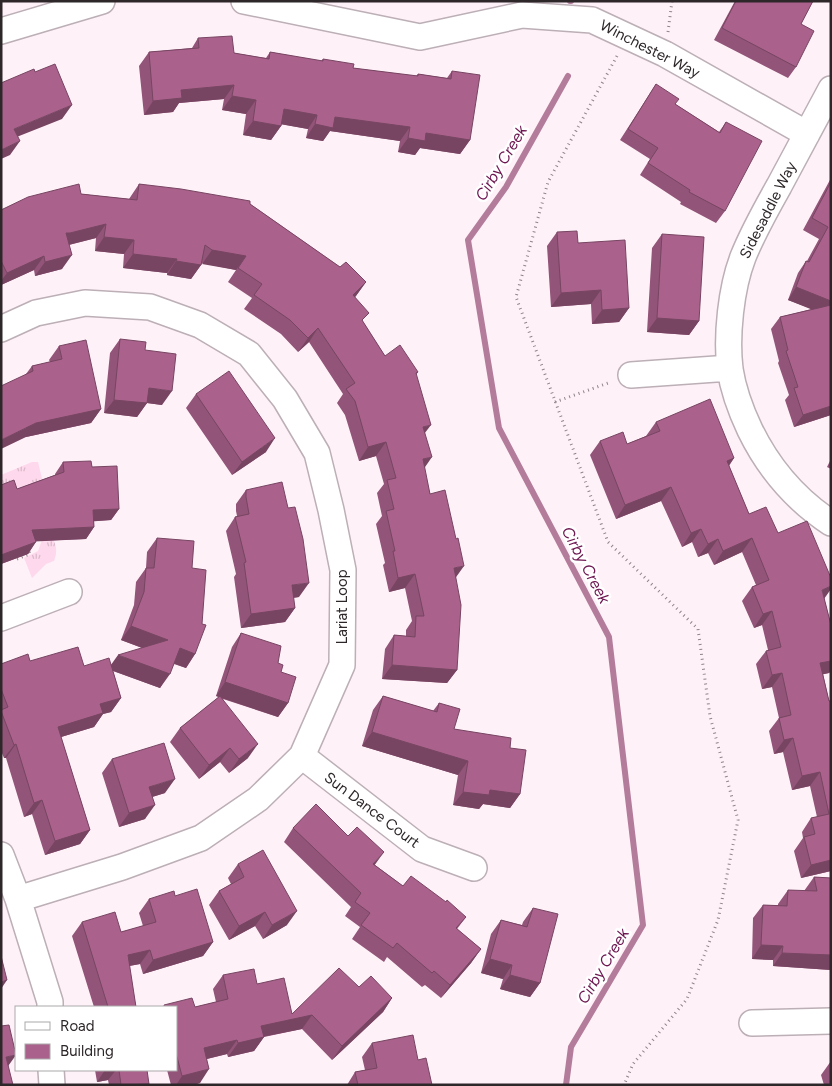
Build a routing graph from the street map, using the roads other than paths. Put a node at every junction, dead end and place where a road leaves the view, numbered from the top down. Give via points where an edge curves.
1 (102, 1) edge
2 (244, 1) edge
3 (1, 31) edge
4 (831, 90) edge
5 (807, 134) junction
6 (1, 329) edge
7 (730, 368) junction
8 (631, 374) road end
9 (831, 522) edge
10 (69, 592) dead end
11 (1, 618) edge
12 (302, 756) junction
13 (1, 855) edge
14 (474, 868) dead end
15 (18, 899) junction
16 (50, 1006) edge
17 (831, 1021) edge
18 (752, 1023) dead end
19 (51, 1071) edge
20 (52, 1085) edge

1 - 3 street
2 - 5 street, Winchester Way via 420,37 522,15 592,20 665,54
4 - 5 street, Sidesaddle Way
5 - 7 street, Sidesaddle Way via 743,258 731,304
6 - 12 street, Lariat Loop via 36,313 85,303 150,307 200,325 248,354 285,399 317,453 343,570 342,665
7 - 8 street
7 - 9 street, Sidesaddle Way via 756,443 794,492
10 - 11 street
12 - 14 street, Sun Dance Court via 422,849
12 - 15 street, Lariat Loop via 258,799 201,838 122,867
13 - 15 street
15 - 16 street
17 - 18 street
19 - 20 street

